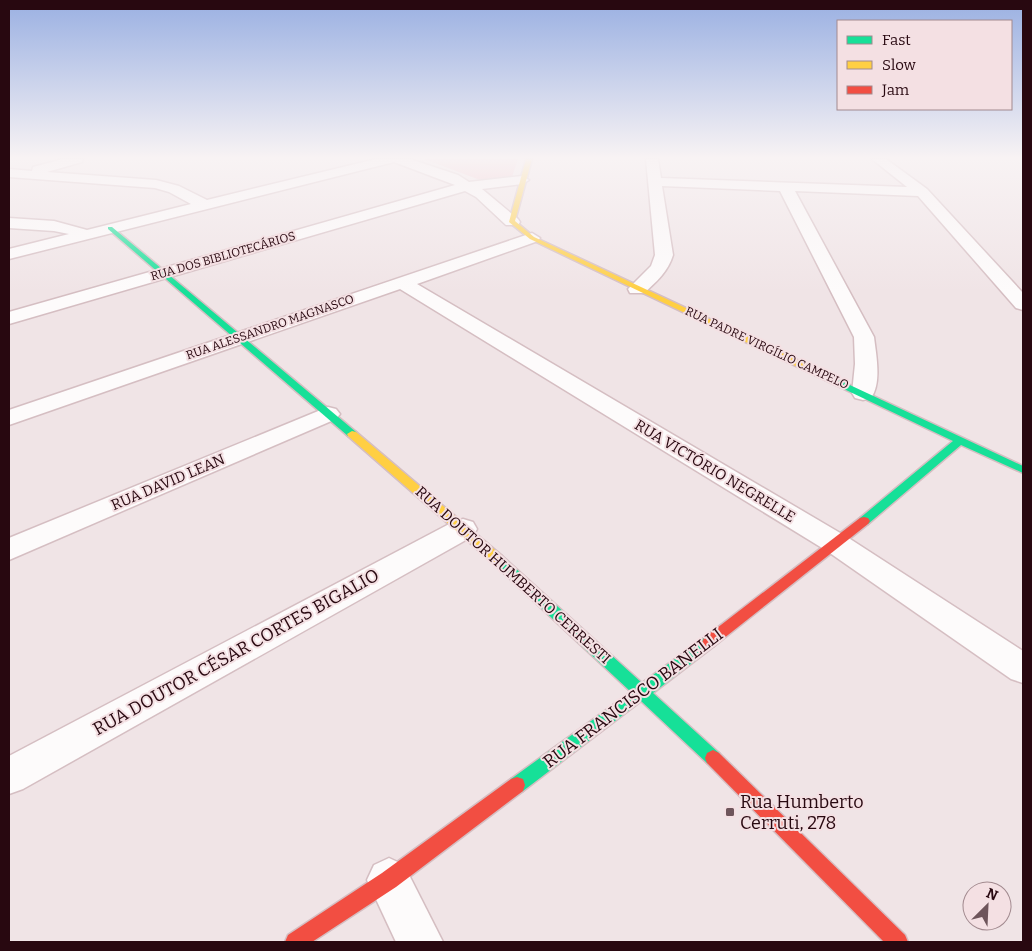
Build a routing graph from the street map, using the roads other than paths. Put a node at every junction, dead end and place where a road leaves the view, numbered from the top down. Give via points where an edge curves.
1 (201, 203) edge
2 (211, 203) edge
3 (406, 203) edge
4 (491, 203) edge
5 (516, 203) edge
6 (658, 203) edge
7 (794, 203) edge
8 (932, 203) edge
9 (204, 205) junction
10 (512, 222) junction
11 (9, 223) edge
12 (110, 228) junction
13 (84, 234) junction
14 (532, 238) junction
15 (9, 254) edge
16 (160, 274) junction
17 (401, 282) junction
18 (638, 289) junction
19 (1023, 304) edge
20 (9, 318) edge
21 (237, 338) junction
22 (863, 393) junction
23 (328, 414) junction
24 (9, 418) edge
25 (961, 440) junction
26 (1023, 470) edge
27 (463, 529) junction
28 (837, 544) junction
29 (9, 550) edge
30 (1023, 669) edge
31 (644, 691) junction
32 (9, 776) edge
33 (389, 880) junction
34 (295, 942) edge
35 (420, 942) edge
36 (898, 942) edge

1 - 9 street
2 - 9 street
3 - 16 street, RUA DOS BIBLIOTECÁRIOS
4 - 10 street
5 - 10 street
6 - 18 street via 664,255 657,272
7 - 22 street via 864,337
8 - 19 street
9 - 12 street
10 - 14 street, RUA PADRE VIRGÍLIO CAMPELO
11 - 13 street via 54,226
12 - 13 street
12 - 16 street, RUA DOUTOR HUMBERTO CERRESTI
13 - 15 street
14 - 17 street, RUA ALESSANDRO MAGNASCO
14 - 18 street, RUA PADRE VIRGÍLIO CAMPELO
16 - 20 street, RUA DOS BIBLIOTECÁRIOS
16 - 21 street, RUA DOUTOR HUMBERTO CERRESTI
17 - 21 street, RUA ALESSANDRO MAGNASCO
17 - 28 street, RUA VICTÓRIO NEGRELLE
18 - 22 street, RUA PADRE VIRGÍLIO CAMPELO
21 - 23 street, RUA DOUTOR HUMBERTO CERRESTI
21 - 24 street, RUA ALESSANDRO MAGNASCO
22 - 25 street, RUA PADRE VIRGÍLIO CAMPELO
23 - 27 street, RUA DOUTOR HUMBERTO CERRESTI
23 - 29 street, RUA DAVID LEAN
25 - 26 street, RUA PADRE VIRGÍLIO CAMPELO
25 - 28 street, RUA FRANCISCO BANELLI
27 - 31 street, RUA DOUTOR HUMBERTO CERRESTI
27 - 32 street, RUA DOUTOR CÉSAR CORTES BIGALIO
28 - 30 street, RUA VICTÓRIO NEGRELLE
28 - 31 street, RUA FRANCISCO BANELLI
31 - 33 street, RUA FRANCISCO BANELLI
31 - 36 street, RUA DOUTOR HUMBERTO CERRESTI via 793,834
33 - 34 street, RUA FRANCISCO BANELLI
33 - 35 street

